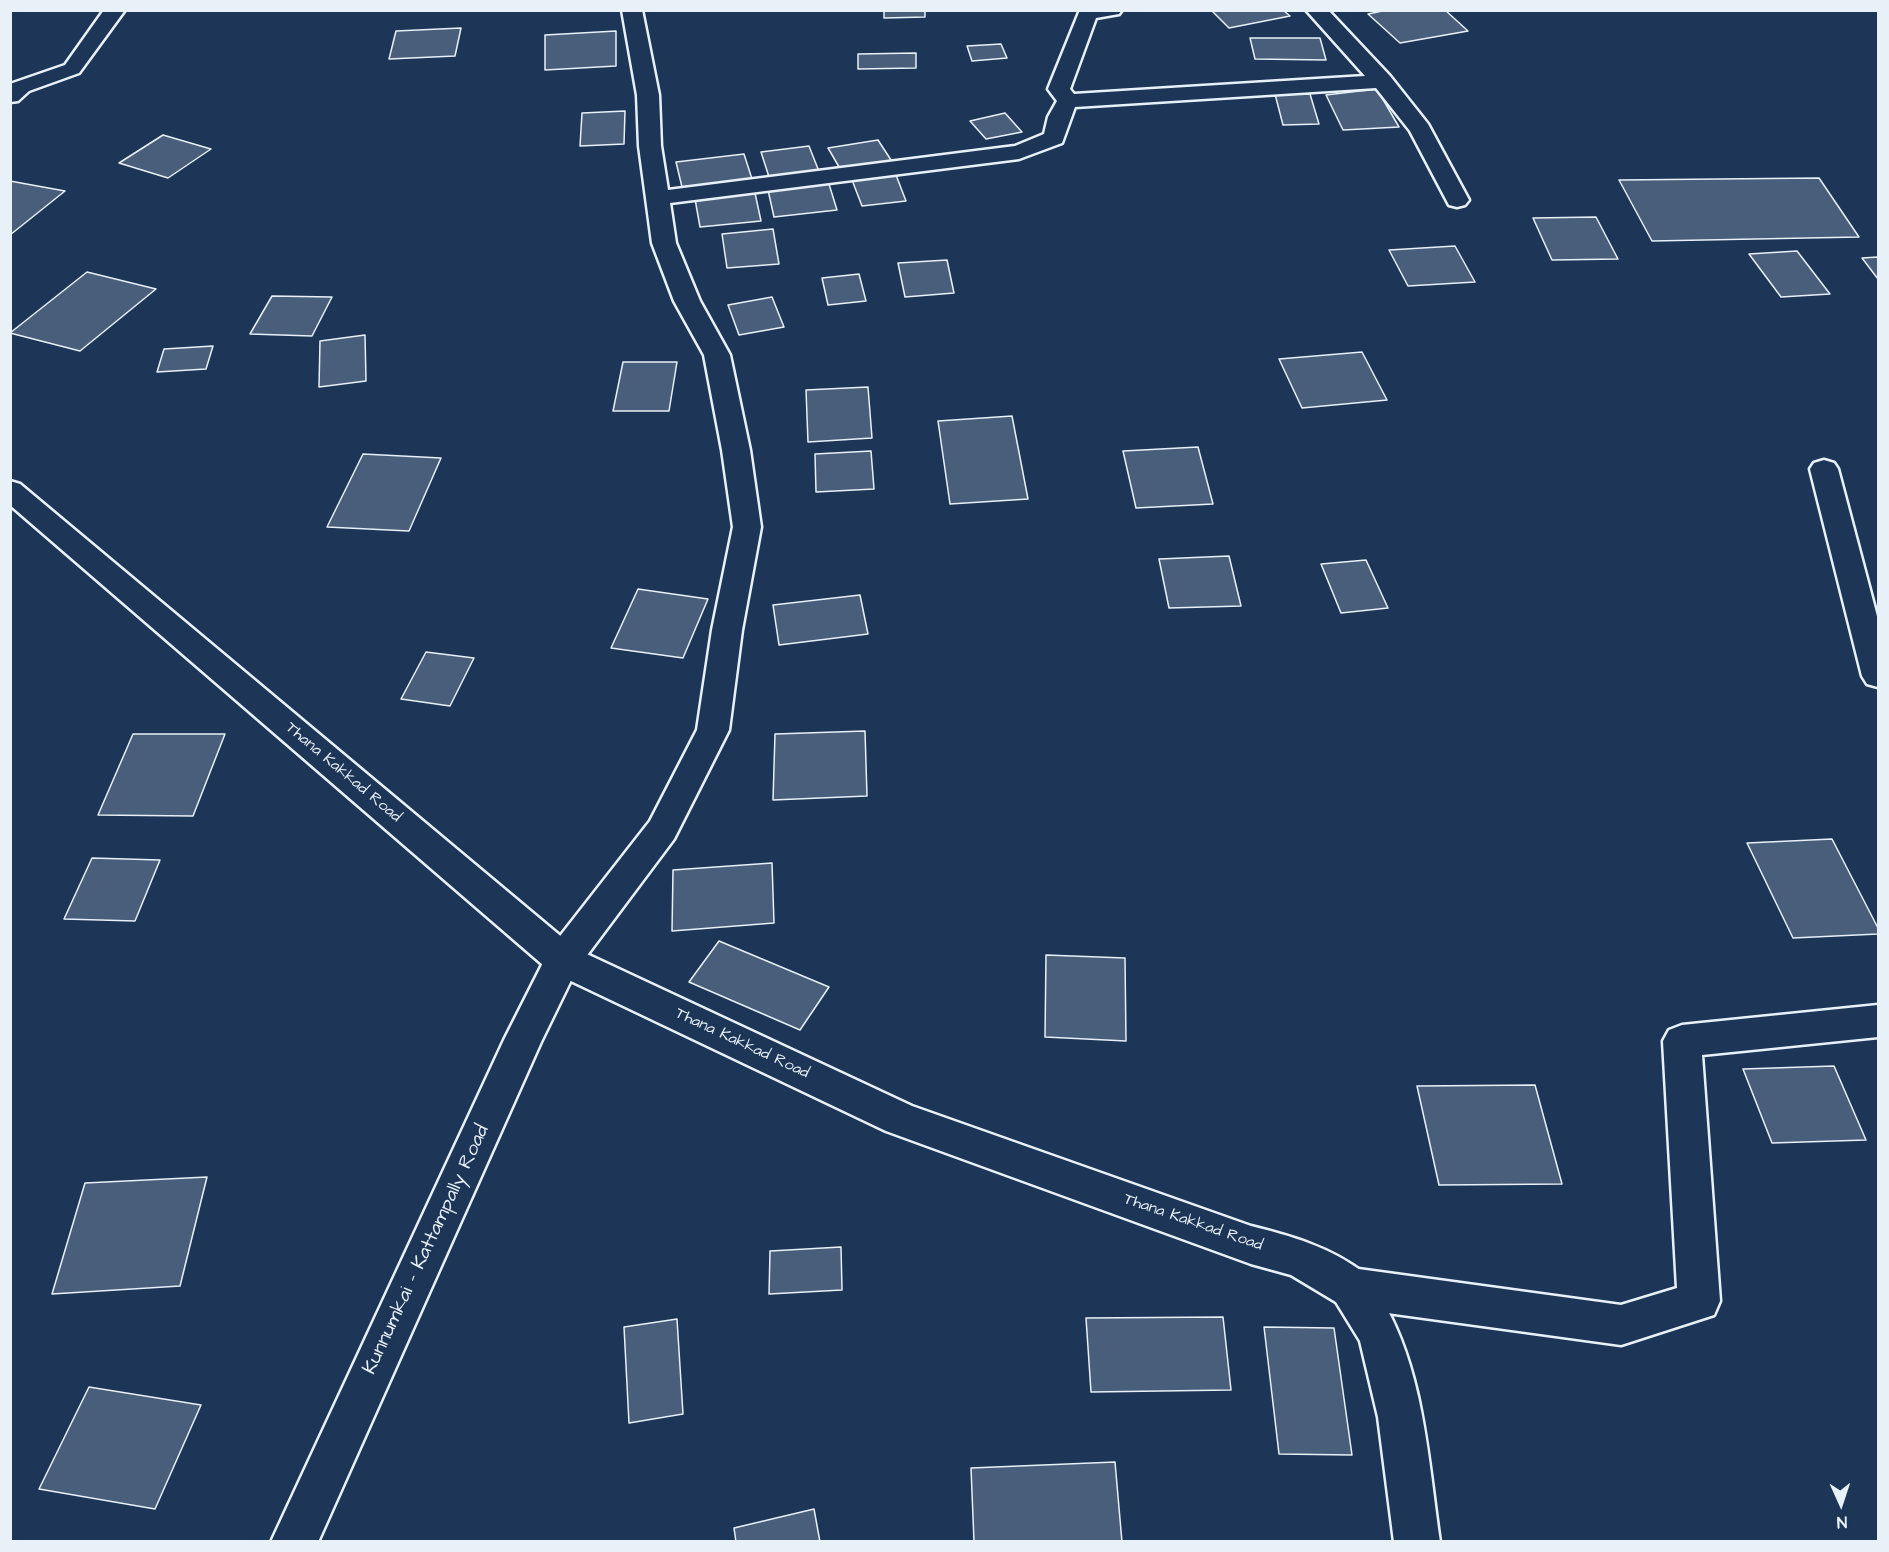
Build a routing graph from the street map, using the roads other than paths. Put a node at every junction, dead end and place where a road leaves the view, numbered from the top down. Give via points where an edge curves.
1 (115, 10) edge
2 (632, 10) edge
3 (1113, 10) edge
4 (1316, 10) edge
5 (1382, 81) junction
6 (14, 90) edge
7 (1068, 101) junction
8 (658, 198) junction
9 (1457, 200) dead end
10 (1824, 469) dead end
11 (10, 490) edge
12 (1878, 676) edge
13 (564, 960) junction
14 (1878, 1021) edge
15 (1351, 1288) junction
16 (294, 1542) edge
17 (1417, 1542) edge

1 - 6 street via 72,69
2 - 8 street, Kunnumkai - Kattampally Road via 648,95
3 - 7 street via 1088,13 1059,89
4 - 5 street
5 - 7 street
5 - 9 street via 1420,129
7 - 8 street via 1054,138 1019,152
8 - 13 street, Kunnumkai - Kattampally Road via 664,243 687,301 717,355 747,527 713,730 662,830
10 - 12 street
11 - 13 street, Thana Kakkad Road
13 - 15 street, Thana Kakkad Road via 900,1119 1251,1245 1300,1258
13 - 16 street, Kunnumkai - Kattampally Road via 518,1051
14 - 15 street via 1682,1041 1699,1301 1621,1325
15 - 17 street, Thana Kakkad Road via 1380,1334 1401,1417

